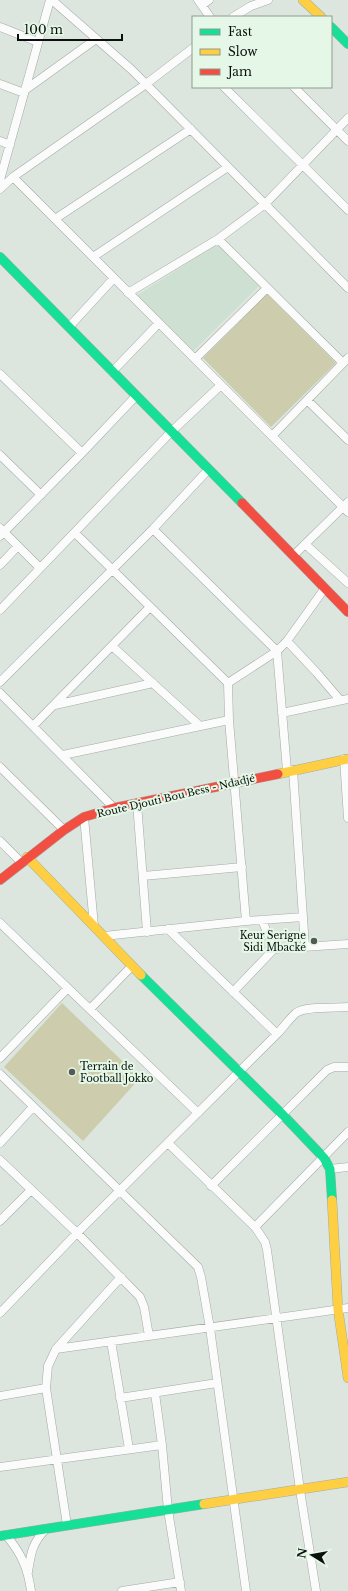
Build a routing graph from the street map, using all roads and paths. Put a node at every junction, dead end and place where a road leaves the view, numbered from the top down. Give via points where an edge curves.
1 (51, 0) edge
2 (210, 0) edge
3 (268, 0) edge
4 (303, 0) edge
5 (200, 3) edge
6 (249, 3) edge
7 (209, 16) edge
8 (235, 16) edge
9 (319, 16) edge
10 (0, 27) edge
11 (332, 28) edge
12 (96, 39) junction
13 (38, 42) junction
14 (348, 44) edge
15 (191, 52) edge
16 (0, 84) edge
17 (146, 84) junction
18 (225, 88) edge
19 (295, 88) edge
20 (25, 91) junction
21 (348, 118) edge
22 (191, 129) junction
23 (337, 130) junction
24 (348, 140) edge
25 (0, 142) edge
26 (10, 145) junction
27 (302, 165) junction
28 (228, 167) junction
29 (13, 177) junction
30 (0, 180) edge
31 (0, 189) edge
32 (265, 204) junction
33 (348, 210) edge
34 (55, 219) junction
35 (218, 238) junction
36 (0, 257) edge
37 (93, 257) junction
38 (114, 278) junction
39 (267, 288) junction
40 (348, 288) edge
41 (128, 292) junction
42 (159, 323) junction
43 (69, 327) junction
44 (195, 359) junction
45 (346, 360) edge
46 (112, 372) junction
47 (0, 374) edge
48 (221, 385) junction
49 (136, 396) junction
50 (307, 400) junction
51 (171, 432) junction
52 (272, 436) junction
53 (347, 436) edge
54 (82, 453) junction
55 (0, 455) edge
56 (208, 470) junction
57 (41, 495) junction
58 (346, 507) edge
59 (153, 529) junction
60 (1, 532) edge
61 (75, 533) junction
62 (305, 544) junction
63 (18, 546) junction
64 (293, 556) junction
65 (0, 565) edge
66 (40, 568) junction
67 (112, 569) junction
68 (348, 583) edge
69 (325, 588) junction
70 (150, 607) junction
71 (0, 610) edge
72 (348, 612) edge
73 (286, 641) junction
74 (112, 646) junction
75 (277, 651) junction
76 (0, 682) edge
77 (153, 683) junction
78 (228, 683) junction
79 (0, 693) edge
80 (344, 700) edge
81 (55, 705) junction
82 (282, 713) junction
83 (229, 720) junction
84 (33, 726) junction
85 (200, 726) junction
86 (63, 756) junction
87 (346, 759) edge
88 (0, 768) edge
89 (290, 771) junction
90 (234, 782) junction
91 (137, 803) junction
92 (114, 808) junction
93 (84, 817) junction
94 (348, 818) edge
95 (64, 830) junction
96 (0, 841) edge
97 (24, 860) junction
98 (242, 867) junction
99 (143, 876) junction
100 (0, 880) edge
101 (303, 918) junction
102 (262, 920) junction
103 (246, 921) junction
104 (0, 923) edge
105 (94, 926) junction
106 (168, 930) junction
107 (147, 932) junction
108 (104, 936) junction
109 (348, 944) edge
110 (305, 947) junction
111 (274, 950) junction
112 (132, 966) junction
113 (68, 988) junction
114 (233, 992) junction
115 (348, 1007) edge
116 (90, 1009) junction
117 (277, 1034) junction
118 (0, 1058) edge
119 (348, 1067) edge
120 (239, 1071) junction
121 (0, 1074) edge
122 (34, 1107) junction
123 (198, 1113) junction
124 (283, 1115) junction
125 (348, 1132) edge
126 (0, 1143) edge
127 (168, 1143) junction
128 (324, 1158) junction
129 (0, 1160) edge
130 (348, 1167) edge
131 (330, 1169) junction
132 (212, 1186) junction
133 (31, 1190) junction
134 (120, 1191) junction
135 (0, 1221) edge
136 (255, 1227) junction
137 (77, 1233) junction
138 (121, 1277) junction
139 (348, 1308) edge
140 (338, 1309) junction
141 (0, 1314) edge
142 (277, 1317) junction
143 (210, 1328) junction
144 (149, 1336) junction
145 (111, 1341) junction
146 (56, 1349) junction
147 (348, 1378) edge
148 (217, 1383) junction
149 (46, 1388) junction
150 (155, 1393) junction
151 (0, 1396) edge
152 (120, 1398) junction
153 (162, 1445) junction
154 (129, 1449) junction
155 (57, 1459) junction
156 (0, 1467) edge
157 (348, 1482) edge
158 (300, 1490) junction
159 (233, 1500) junction
160 (168, 1510) junction
161 (67, 1525) junction
162 (46, 1529) junction
163 (3, 1536) edge
164 (28, 1573) junction
165 (180, 1582) junction
166 (31, 1591) edge
167 (122, 1591) edge
168 (181, 1591) edge
169 (246, 1591) edge
170 (316, 1591) edge

1 - 12 street
1 - 13 street
2 - 5 street
3 - 6 street
4 - 9 street
5 - 7 street
6 - 8 street
10 - 13 street
11 - 14 street
12 - 17 street
12 - 20 street
13 - 20 street
15 - 17 street
16 - 20 street
17 - 22 street
17 - 29 street
18 - 27 street
19 - 23 street
20 - 26 street
21 - 23 street
22 - 28 street
22 - 34 street
23 - 24 street
23 - 27 street
25 - 26 street
26 - 30 street
27 - 32 street
27 - 33 street
28 - 32 street
28 - 37 street
29 - 31 street
29 - 34 street
32 - 35 street
32 - 40 street
34 - 37 street
35 - 39 street
35 - 41 street
36 - 43 street
37 - 38 street
38 - 41 street
38 - 43 street
39 - 44 street
39 - 45 street
41 - 42 street
42 - 44 street
42 - 46 street
43 - 46 street
44 - 48 street
45 - 50 street
46 - 49 street
47 - 54 street
48 - 51 street
48 - 52 street
49 - 51 street
49 - 54 street
50 - 52 street
50 - 53 street
51 - 56 street
51 - 61 street
52 - 58 street
54 - 57 street
55 - 57 street
56 - 59 street
56 - 64 street
57 - 60 street
58 - 62 street
59 - 67 street
59 - 75 street
60 - 63 street
61 - 66 street
61 - 67 street
62 - 64 street
62 - 68 street
63 - 65 street
63 - 66 street
64 - 69 street
66 - 71 street
67 - 70 street
67 - 76 street
69 - 72 street
69 - 73 street
70 - 74 street
70 - 78 street
73 - 75 street
73 - 80 street
74 - 77 street
74 - 81 street
75 - 78 street
75 - 82 street
77 - 81 street
77 - 85 street
78 - 83 street
79 - 84 street
80 - 82 street
81 - 84 street
82 - 89 street
83 - 85 street
83 - 90 street
84 - 86 street
85 - 86 street
86 - 92 street
87 - 89 street, Route Djouti Bou Bess - Ndadjé
87 - 94 street
88 - 95 street
89 - 90 street, Route Djouti Bou Bess - Ndadjé
89 - 101 street
90 - 91 street, Route Djouti Bou Bess - Ndadjé
90 - 98 street
91 - 92 street, Route Djouti Bou Bess - Ndadjé
91 - 99 street
92 - 93 street, Route Djouti Bou Bess - Ndadjé
93 - 95 street, Route Djouti Bou Bess - Ndadjé
93 - 105 street
95 - 97 street, Route Djouti Bou Bess - Ndadjé
96 - 97 street
97 - 100 street, Route Djouti Bou Bess - Ndadjé
97 - 105 street
98 - 99 street
98 - 103 street
99 - 107 street
101 - 102 street
101 - 110 street
102 - 103 street
102 - 111 street
103 - 106 street
104 - 113 street
105 - 108 street
106 - 107 street
106 - 114 street
107 - 108 street
108 - 112 street
109 - 110 street
110 - 111 street
111 - 114 street
112 - 116 street
112 - 120 street
113 - 116 street
113 - 118 street
114 - 117 street
115 - 117 street via 301,1010
116 - 123 street
117 - 120 street
119 - 124 street via 327,1070
120 - 123 street
120 - 124 street
121 - 122 street
122 - 126 street
122 - 134 street
123 - 127 street
124 - 128 street
124 - 132 street
125 - 128 street
127 - 132 street
127 - 134 street
128 - 131 street
128 - 136 street
129 - 133 street
130 - 131 street
131 - 140 street
132 - 136 street
133 - 135 street
133 - 137 street
134 - 137 street
134 - 143 street via 198,1267
136 - 142 street via 267,1250
137 - 138 street
137 - 141 street
138 - 144 street via 143,1302
138 - 146 street
139 - 140 street
140 - 142 street
140 - 147 street
142 - 143 street
142 - 158 street
143 - 144 street
143 - 148 street
144 - 145 street
145 - 146 street
145 - 152 street
146 - 149 street via 48,1366
148 - 150 street
148 - 159 street
149 - 151 street
149 - 155 street
150 - 152 street
150 - 153 street
152 - 154 street
153 - 154 street
153 - 160 street
154 - 155 street
155 - 156 street
155 - 161 street
157 - 158 street
158 - 159 street
158 - 170 street
159 - 160 street
159 - 169 street
160 - 161 street
160 - 165 street
161 - 162 street
162 - 163 street
162 - 164 street via 34,1544
163 - 164 street via 22,1556
164 - 166 street
165 - 167 street
165 - 168 street

